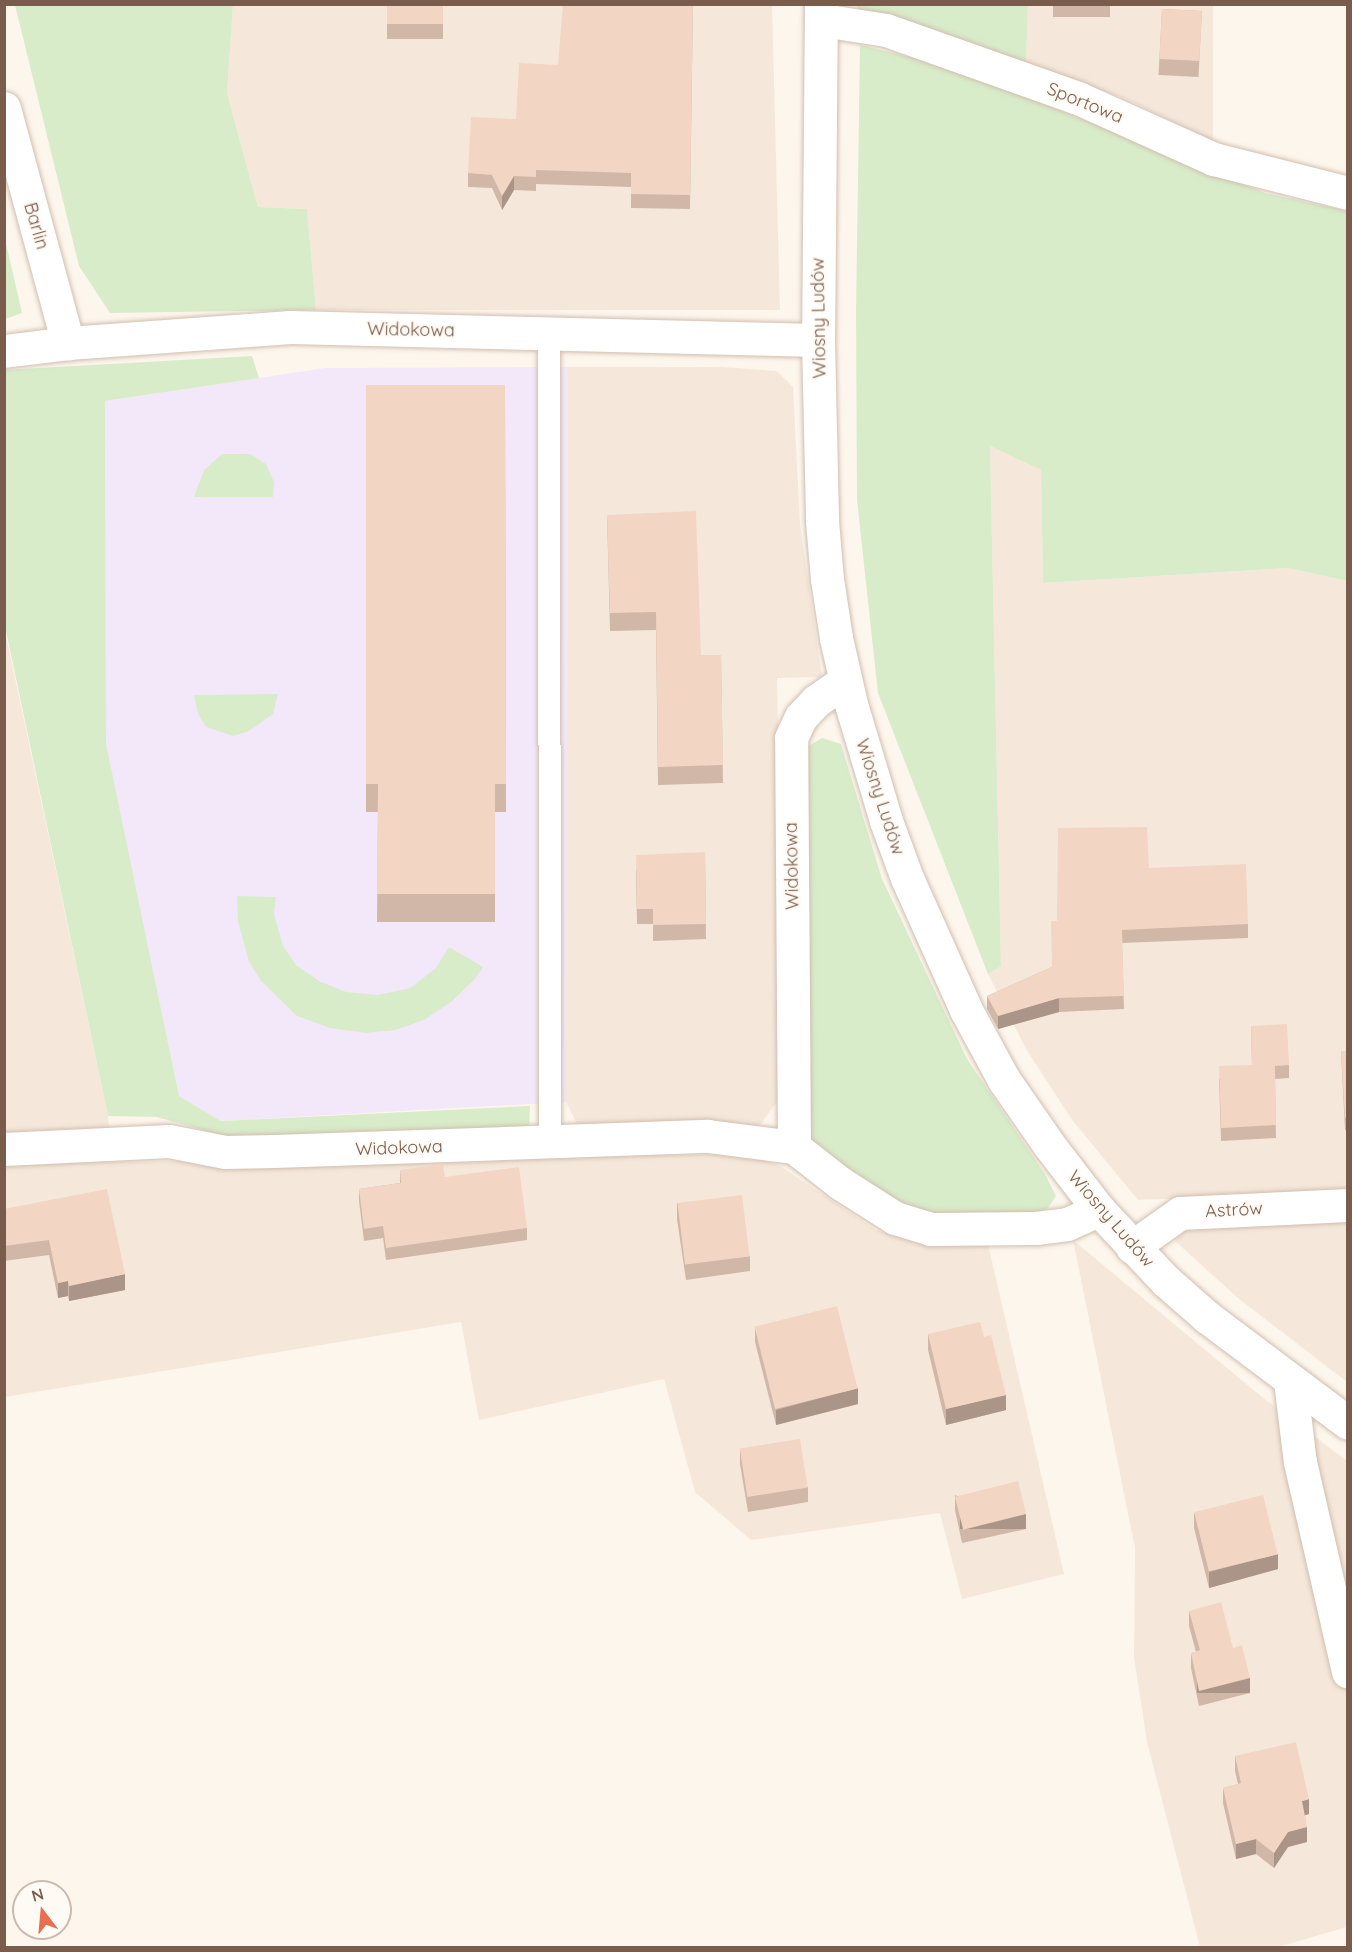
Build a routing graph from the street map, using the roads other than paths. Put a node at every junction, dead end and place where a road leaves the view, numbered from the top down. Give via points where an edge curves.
1 (822, 12) edge
2 (4, 108) edge
3 (1347, 193) edge
4 (549, 333) junction
5 (818, 340) junction
6 (68, 343) junction
7 (4, 351) edge
8 (845, 681) junction
9 (550, 1144) junction
10 (794, 1147) junction
11 (4, 1149) edge
12 (1347, 1205) edge
13 (1099, 1210) junction
14 (1132, 1247) junction
15 (1290, 1381) junction
16 (1347, 1424) edge
17 (1347, 1672) edge

1 - 3 street, Sportowa via 886,30 1078,98 1214,159
1 - 5 street, Wiosny Ludów
2 - 6 street, Barlin
4 - 5 street, Widokowa
4 - 6 street, Widokowa via 290,327
4 - 9 lane
5 - 8 street, Wiosny Ludów via 822,521 827,579
6 - 7 street, Widokowa
8 - 10 street, Widokowa via 816,701 801,717 790,738
8 - 13 street, Wiosny Ludów via 903,868 966,1010 1004,1080
9 - 10 street, Widokowa via 708,1136
9 - 11 street, Widokowa via 225,1152 169,1141
10 - 13 street via 895,1218 930,1229 1036,1228 1067,1224
12 - 14 street, Astrów via 1180,1213
13 - 14 street, Wiosny Ludów
14 - 15 street, Wiosny Ludów via 1207,1317
15 - 16 street, Wiosny Ludów
15 - 17 street via 1300,1462

